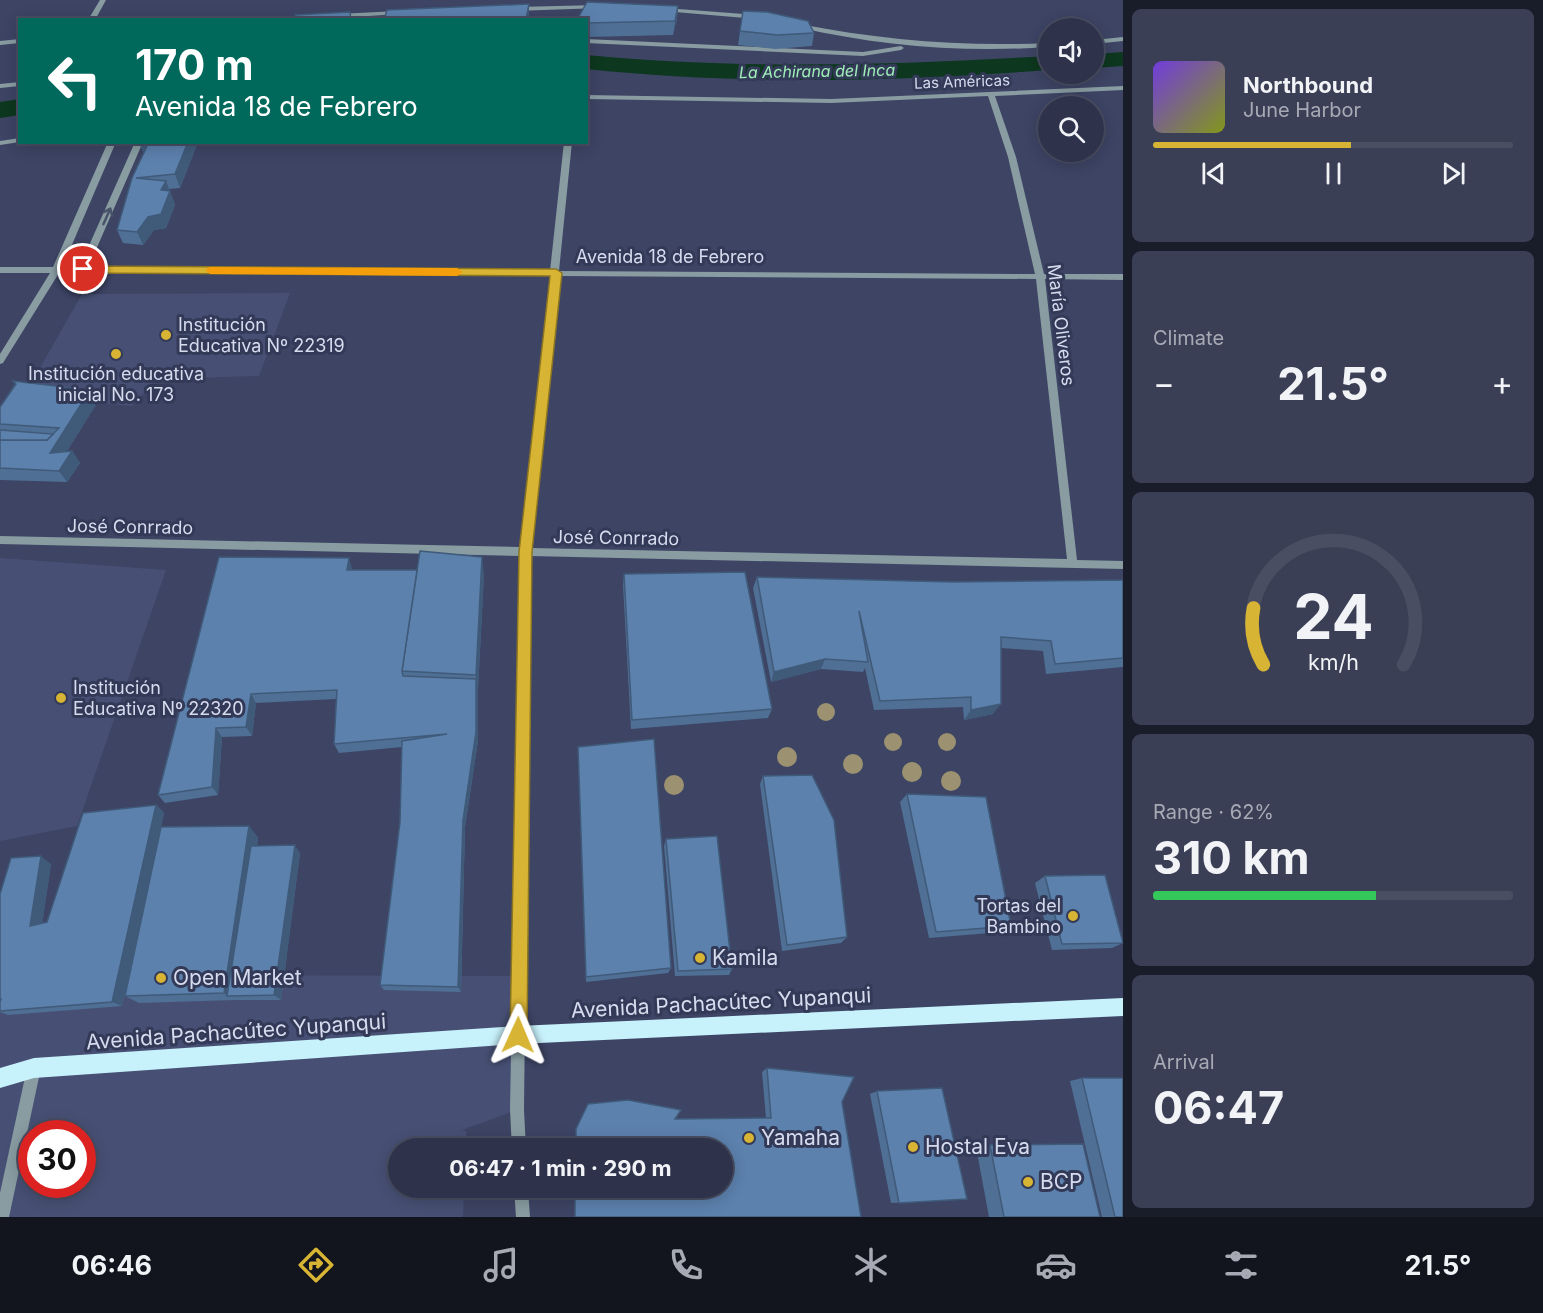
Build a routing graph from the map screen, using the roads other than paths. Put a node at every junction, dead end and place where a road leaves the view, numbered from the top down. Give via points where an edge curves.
1 (103, 0) edge
2 (607, 6) edge
3 (553, 8) junction
4 (654, 9) edge
5 (507, 10) edge
6 (403, 13) edge
7 (370, 17) edge
8 (92, 18) edge
9 (344, 18) edge
10 (551, 18) edge
11 (770, 20) edge
12 (792, 24) edge
13 (1123, 39) edge
14 (18, 41) edge
15 (588, 41) edge
16 (1104, 41) edge
17 (0, 43) edge
18 (917, 46) junction
19 (1038, 46) edge
20 (18, 84) edge
21 (0, 86) edge
22 (1123, 88) edge
23 (991, 94) junction
24 (588, 98) edge
25 (18, 140) edge
26 (0, 142) edge
27 (111, 144) edge
28 (138, 144) edge
29 (568, 144) edge
30 (83, 269) junction
31 (0, 270) edge
32 (57, 270) junction
33 (556, 273) junction
34 (1040, 276) junction
35 (1123, 277) edge
36 (0, 362) edge
37 (0, 540) edge
38 (525, 552) junction
39 (1073, 565) junction
40 (1123, 565) edge
41 (1123, 1007) edge
42 (518, 1035) junction
43 (34, 1068) junction
44 (0, 1078) edge
45 (519, 1138) edge
46 (522, 1198) edge
47 (2, 1217) edge
48 (523, 1217) edge

1 - 8 street
2 - 3 street
3 - 5 street
3 - 10 street
4 - 11 street
6 - 7 street
7 - 9 street
12 - 18 street
13 - 16 street
14 - 17 street
15 - 18 street via 863,54
18 - 19 street
20 - 21 street
22 - 23 street, Las Américas
23 - 24 street, Las Américas via 831,101
23 - 34 street, María Oliveros via 1012,157
25 - 26 street
27 - 32 street
30 -> 28 street
29 - 33 street
30 - 32 street, Avenida 18 de Febrero
30 - 33 street, Avenida 18 de Febrero
31 - 32 street, Avenida 18 de Febrero
32 - 36 street
33 - 34 street, Avenida 18 de Febrero
33 - 38 street
34 - 35 street, Avenida 18 de Febrero
34 - 39 street, María Oliveros
37 - 38 street, José Conrrado
38 - 39 street, José Conrrado
38 - 42 street
39 - 40 street, José Conrrado
41 - 42 main road, Avenida Pachacútec Yupanqui
42 - 43 main road, Avenida Pachacútec Yupanqui
42 - 45 street
43 - 44 main road, Avenida Pachacútec Yupanqui
43 - 47 street
46 - 48 street

